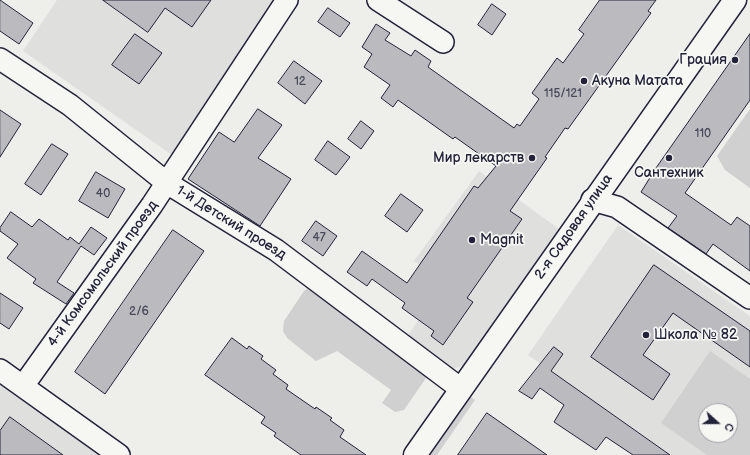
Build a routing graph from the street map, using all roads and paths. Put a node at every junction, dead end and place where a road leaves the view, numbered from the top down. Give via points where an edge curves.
1 (287, 0) edge
2 (378, 0) edge
3 (735, 0) edge
4 (443, 42) dead end
5 (0, 59) edge
6 (166, 183) junction
7 (592, 200) junction
8 (750, 298) edge
9 (0, 370) edge
10 (23, 386) junction
11 (461, 389) junction
12 (119, 455) edge
13 (414, 455) edge

1 - 6 street, 4-й Комсомольский проезд
2 - 4 street
3 - 7 street, 2-я Садовая улица
5 - 6 street, 1-й Детский проезд via 70,105
6 - 10 street, 4-й Комсомольский проезд
6 - 11 street, 1-й Детский проезд via 276,250
7 - 8 street via 617,207
7 - 11 street, 2-я Садовая улица
9 - 10 street
10 - 12 street
11 - 13 street, 2-я Садовая улица

